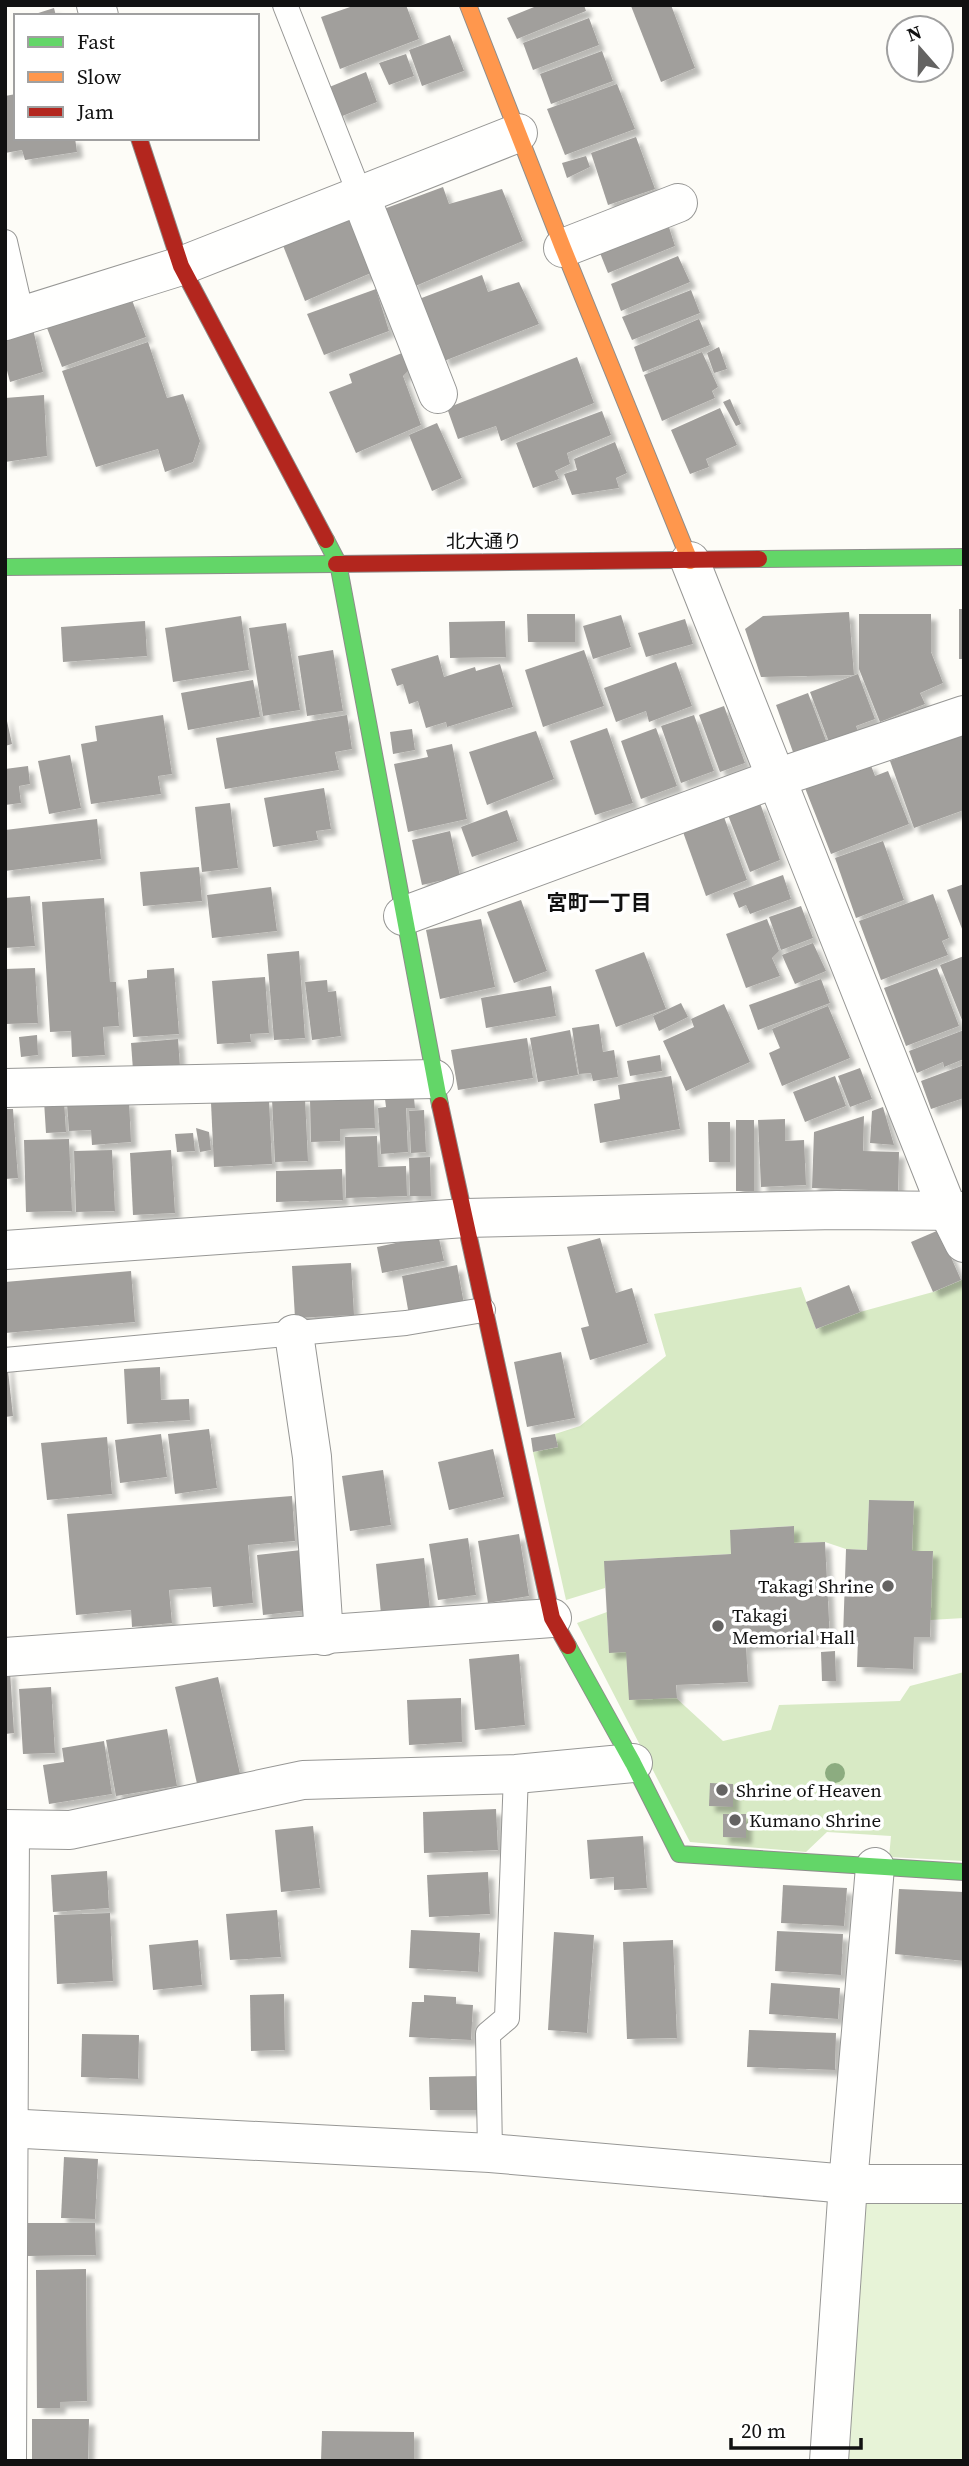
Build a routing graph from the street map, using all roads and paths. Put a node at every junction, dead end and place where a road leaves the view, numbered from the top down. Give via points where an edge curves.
1 (285, 5) edge
2 (468, 5) edge
3 (518, 133) junction
4 (140, 140) edge
5 (360, 195) junction
6 (678, 203) dead end
7 (5, 242) edge
8 (563, 248) junction
9 (181, 266) junction
10 (14, 319) edge
11 (438, 394) dead end
12 (964, 557) edge
13 (690, 561) junction
14 (338, 563) junction
15 (5, 567) edge
16 (964, 715) edge
17 (776, 778) junction
18 (403, 916) junction
19 (434, 1079) junction
20 (5, 1088) edge
21 (465, 1218) junction
22 (959, 1222) edge
23 (5, 1251) edge
24 (484, 1310) junction
25 (294, 1334) junction
26 (5, 1360) edge
27 (552, 1618) junction
28 (324, 1636) junction
29 (5, 1657) edge
30 (633, 1763) junction
31 (516, 1774) junction
32 (11, 1829) edge
33 (874, 1867) junction
34 (964, 1872) edge
35 (10, 2128) edge
36 (490, 2153) junction
37 (848, 2184) junction
38 (964, 2184) edge
39 (14, 2461) edge
40 (829, 2461) edge

1 - 5 lane
2 - 3 street
3 - 5 street
3 - 8 street
4 - 9 street
5 - 9 street
5 - 11 street
6 - 8 street
7 - 10 lane
8 - 13 street
9 - 10 street
9 - 14 street
12 - 13 street, 北大通り
13 - 14 street, 北大通り
13 - 17 street
14 - 15 street, 北大通り
14 - 18 street
16 - 17 street
17 - 18 street
17 - 22 street
18 - 19 street
19 - 20 street
19 - 21 street
21 - 22 street via 837,1210
21 - 23 street
21 - 24 street
24 - 25 lane via 406,1324
24 - 27 street
25 - 26 lane
25 - 28 street via 312,1457
27 - 28 street
27 - 30 street
28 - 29 street
30 - 31 street
30 - 33 street via 679,1854
31 - 32 street via 303,1780 70,1830
31 - 36 lane via 507,2018 488,2034
32 - 35 lane
33 - 34 street
33 - 37 street
35 - 36 street
35 - 39 lane
36 - 37 street
37 - 38 street
37 - 40 street

